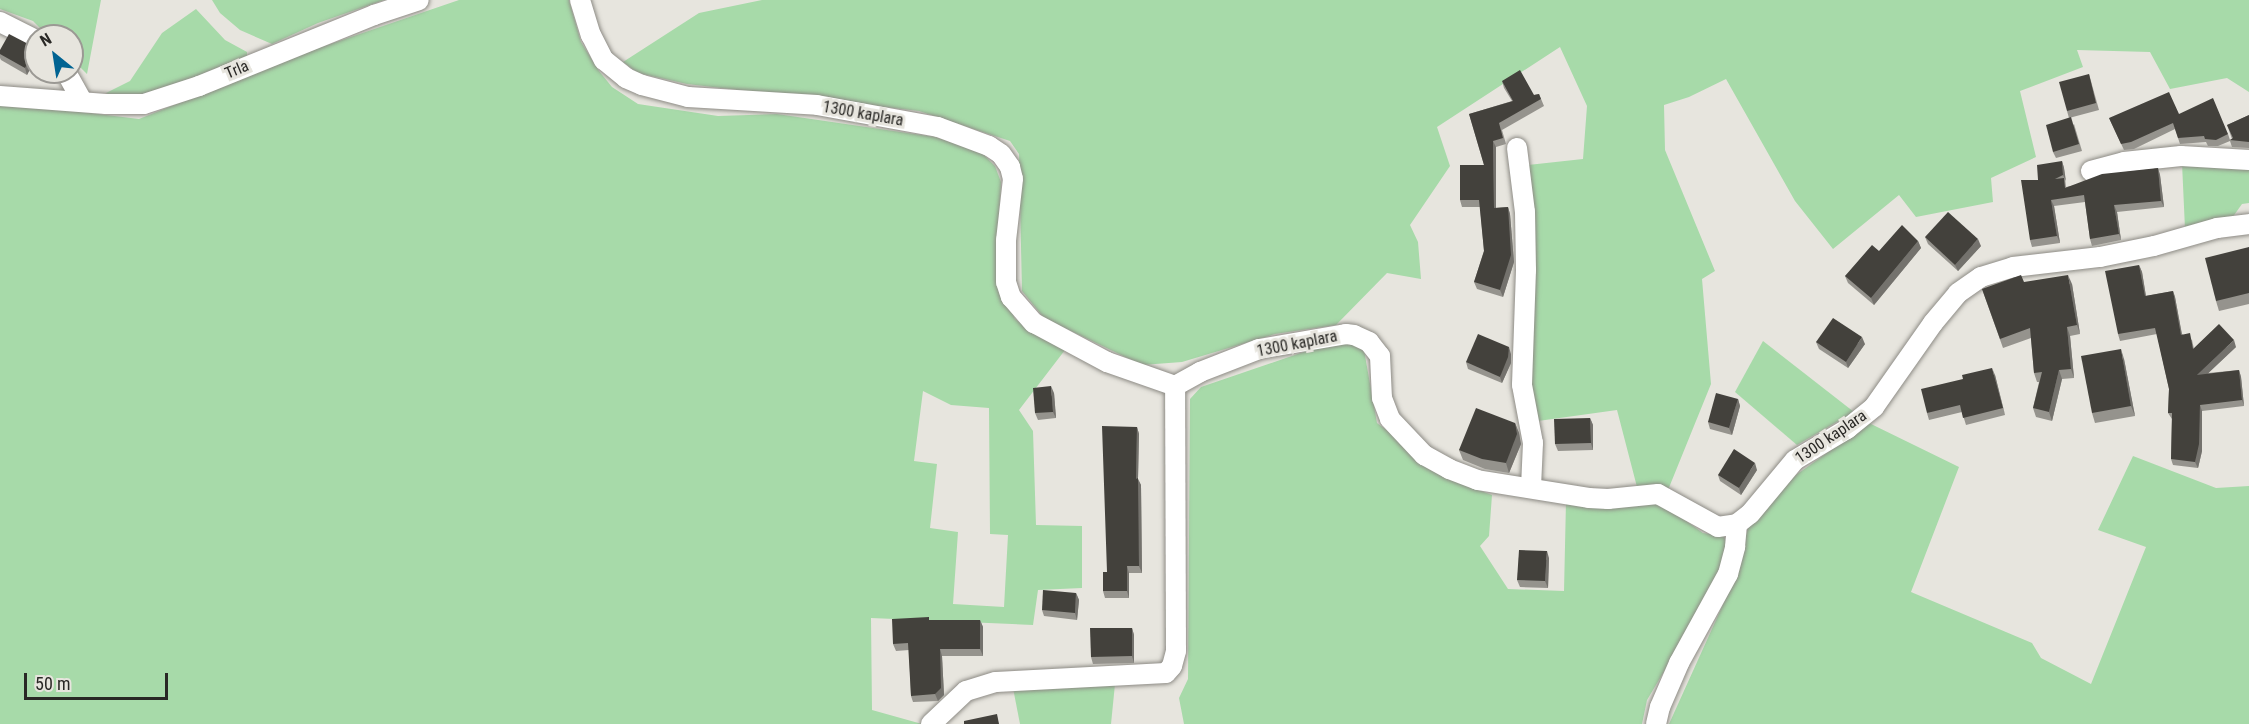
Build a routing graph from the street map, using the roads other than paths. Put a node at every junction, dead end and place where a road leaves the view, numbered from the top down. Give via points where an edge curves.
1 (419, 0) edge
2 (580, 0) edge
3 (0, 22) edge
4 (24, 34) edge
5 (73, 84) edge
6 (0, 96) edge
7 (82, 101) junction
8 (1517, 148) dead end
9 (2249, 160) edge
10 (2091, 171) dead end
11 (2249, 224) edge
12 (1175, 386) junction
13 (1531, 487) junction
14 (1737, 524) junction
15 (931, 724) edge
16 (1656, 724) edge

1 - 7 street, Trla via 144,104
2 - 12 street, 1300 kaplara via 604,60 642,85 688,97 817,105 938,127 989,146 1001,154 1013,179 1006,282 1020,309 1061,340 1107,362
3 - 4 street
5 - 7 street
6 - 7 street, Trla
8 - 13 street via 1525,212 1522,385 1533,443
9 - 10 street via 2181,156 2124,162
11 - 14 street, 1300 kaplara via 2217,228 2100,257 2013,267 1981,277 1958,293 1933,323 1874,407 1847,429 1795,460
12 - 13 street, 1300 kaplara via 1259,349 1354,335 1376,347 1382,366 1385,409 1424,455 1477,480
12 - 15 street via 1176,651 1172,666 1166,673 996,682 966,691
13 - 14 street, 1300 kaplara via 1608,499 1658,494 1718,527
14 - 16 street via 1728,574 1679,663

